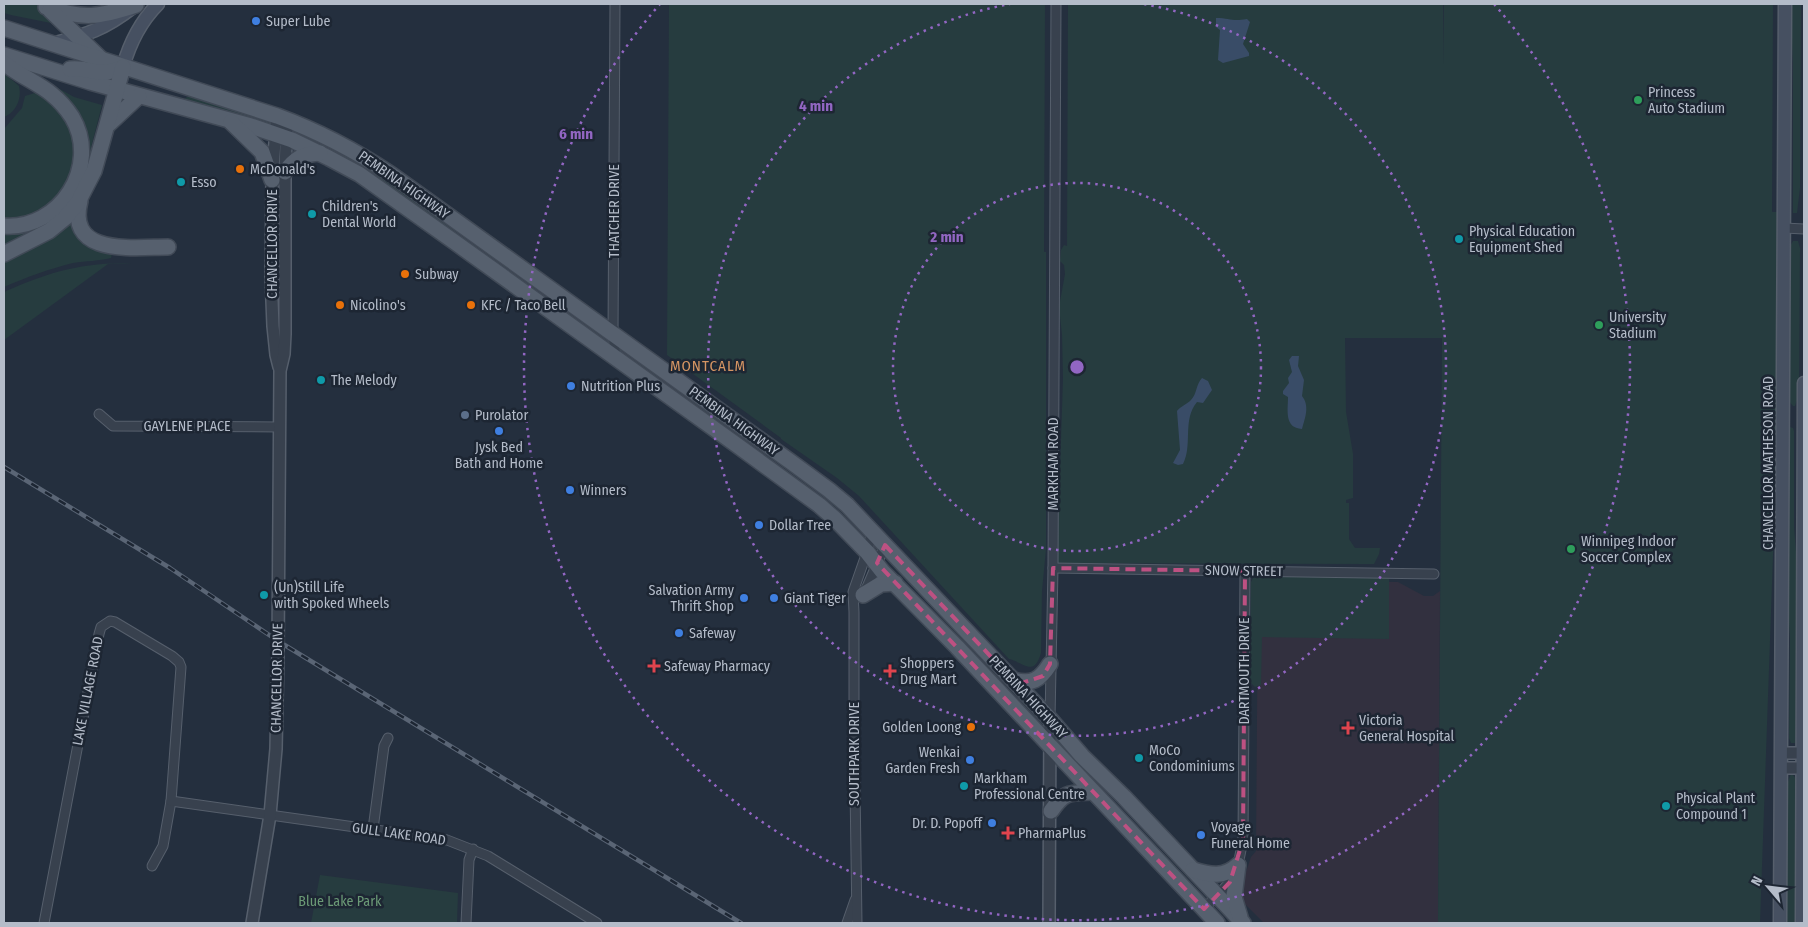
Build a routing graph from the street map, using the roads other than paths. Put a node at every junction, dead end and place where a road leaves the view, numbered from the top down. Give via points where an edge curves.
1 (137, 4) edge
2 (158, 4) edge
3 (615, 4) edge
4 (1056, 4) edge
5 (1785, 4) edge
6 (45, 5) edge
7 (4, 28) edge
8 (78, 37) junction
9 (52, 44) junction
10 (4, 55) edge
11 (102, 60) junction
12 (4, 63) edge
13 (124, 67) junction
14 (51, 71) junction
15 (117, 90) junction
16 (138, 96) junction
17 (282, 118) junction
18 (228, 120) junction
19 (106, 128) junction
20 (281, 136) junction
21 (320, 153) junction
22 (285, 172) junction
23 (272, 180) junction
24 (81, 197) junction
25 (4, 226) edge
26 (1784, 228) junction
27 (1804, 228) edge
28 (168, 247) dead end
29 (4, 254) edge
30 (613, 334) junction
31 (616, 358) junction
32 (280, 371) junction
33 (1804, 383) edge
34 (99, 414) dead end
35 (280, 427) junction
36 (872, 532) junction
37 (884, 545) junction
38 (872, 557) junction
39 (1053, 568) junction
40 (1245, 571) junction
41 (1434, 574) dead end
42 (895, 582) junction
43 (863, 595) junction
44 (854, 612) junction
45 (1050, 664) junction
46 (1013, 680) junction
47 (1803, 717) edge
48 (1050, 719) junction
49 (388, 738) dead end
50 (1050, 747) junction
51 (1782, 753) junction
52 (1804, 753) edge
53 (1782, 768) junction
54 (1804, 768) edge
55 (1093, 792) junction
56 (171, 801) junction
57 (1050, 811) junction
58 (270, 816) junction
59 (1804, 819) edge
60 (373, 829) junction
61 (473, 849) junction
62 (1238, 865) junction
63 (152, 866) dead end
64 (1193, 870) junction
65 (1217, 896) junction
66 (855, 897) junction
67 (1204, 909) junction
68 (44, 923) edge
69 (252, 923) edge
70 (466, 923) edge
71 (597, 923) edge
72 (847, 923) edge
73 (857, 923) edge
74 (1049, 923) edge
75 (1217, 923) edge
76 (1243, 923) edge
77 (1780, 923) edge
78 (1802, 923) edge

1 - 6 main road via 92,16 70,14
1 - 8 main road via 104,28
2 - 13 main road via 135,34
3 - 30 street, THATCHER DRIVE
4 - 39 street, MARKHAM ROAD
5 - 26 main road, CHANCELLOR MATHESON ROAD
6 - 8 main road
7 - 9 main road, PEMBINA HIGHWAY
8 - 9 main road
8 - 11 main road
9 - 11 main road, PEMBINA HIGHWAY
10 - 14 main road, PEMBINA HIGHWAY
11 - 13 main road, PEMBINA HIGHWAY
12 - 25 main road via 47,90 63,106 75,124 82,157 74,184 56,209 33,221
13 - 14 main road via 101,74 78,68
13 - 15 main road
13 - 17 main road, PEMBINA HIGHWAY
14 - 15 main road, PEMBINA HIGHWAY
15 - 16 main road, PEMBINA HIGHWAY
15 - 19 main road
16 - 18 main road, PEMBINA HIGHWAY
16 - 19 main road
17 - 20 street, CHANCELLOR DRIVE
17 - 30 main road, PEMBINA HIGHWAY via 326,136 373,162
18 - 20 main road, PEMBINA HIGHWAY
18 - 23 main road via 262,152
19 - 24 main road via 94,171
20 - 21 main road, PEMBINA HIGHWAY
20 - 22 street, CHANCELLOR DRIVE
20 - 23 street, CHANCELLOR DRIVE
21 - 22 main road via 297,158
21 - 31 main road, PEMBINA HIGHWAY via 367,180
22 - 32 street, CHANCELLOR DRIVE via 284,354
23 - 32 street, CHANCELLOR DRIVE via 272,302
24 - 28 main road via 78,221 90,239 108,246
24 - 29 main road via 72,211 53,228
26 - 27 street
26 - 51 main road, CHANCELLOR MATHESON ROAD
30 - 31 street, THATCHER DRIVE
30 - 36 main road, PEMBINA HIGHWAY via 829,490
31 - 38 main road, PEMBINA HIGHWAY via 819,505
32 - 35 street, CHANCELLOR DRIVE
33 - 47 main road
34 - 35 street, GAYLENE PLACE via 114,426
35 - 58 street, CHANCELLOR DRIVE via 276,750
36 - 37 main road, PEMBINA HIGHWAY
36 - 38 street, SOUTHPARK DRIVE
37 - 38 street, SOUTHPARK DRIVE
37 - 46 main road, PEMBINA HIGHWAY
38 - 42 main road, PEMBINA HIGHWAY
38 - 43 street, SOUTHPARK DRIVE
38 - 44 street, SOUTHPARK DRIVE via 853,592
39 - 40 street, SNOW STREET
39 - 45 street, MARKHAM ROAD
40 - 41 street, SNOW STREET
40 - 62 street, DARTMOUTH DRIVE via 1243,840
42 - 43 main road via 880,584
42 - 50 main road, PEMBINA HIGHWAY
43 - 44 street, SOUTHPARK DRIVE
44 - 66 street, SOUTHPARK DRIVE
45 - 46 main road via 1037,680 1022,683
45 - 48 street, MARKHAM ROAD
46 - 48 main road, PEMBINA HIGHWAY
47 - 52 main road
48 - 50 street, MARKHAM ROAD
48 - 64 main road, PEMBINA HIGHWAY
49 - 60 street via 384,746
50 - 55 main road, PEMBINA HIGHWAY
50 - 57 street, MARKHAM ROAD
51 - 52 street
51 - 53 main road, CHANCELLOR MATHESON ROAD
52 - 54 main road
53 - 54 street
53 - 77 main road, CHANCELLOR MATHESON ROAD
54 - 59 main road
55 - 57 main road via 1069,794 1060,798
55 - 67 main road, PEMBINA HIGHWAY
56 - 58 street
56 - 63 street, LAKE VILLAGE ROAD via 163,846
56 - 68 street, LAKE VILLAGE ROAD via 181,666 172,656 110,621 101,627 99,634
57 - 74 street, MARKHAM ROAD
58 - 60 street, GULL LAKE ROAD
58 - 69 street, CHANCELLOR DRIVE
59 - 78 main road
60 - 61 street, GULL LAKE ROAD via 447,840
61 - 70 street
61 - 71 street, GULL LAKE ROAD
62 - 64 main road via 1231,872 1218,875
62 - 65 street, DARTMOUTH DRIVE via 1230,882
62 - 76 main road via 1234,896
64 - 65 main road, PEMBINA HIGHWAY
65 - 67 street, DARTMOUTH DRIVE
65 - 76 main road, PEMBINA HIGHWAY
66 - 72 street, SOUTHPARK DRIVE
66 - 73 street, SOUTHPARK DRIVE
67 - 75 main road, PEMBINA HIGHWAY

